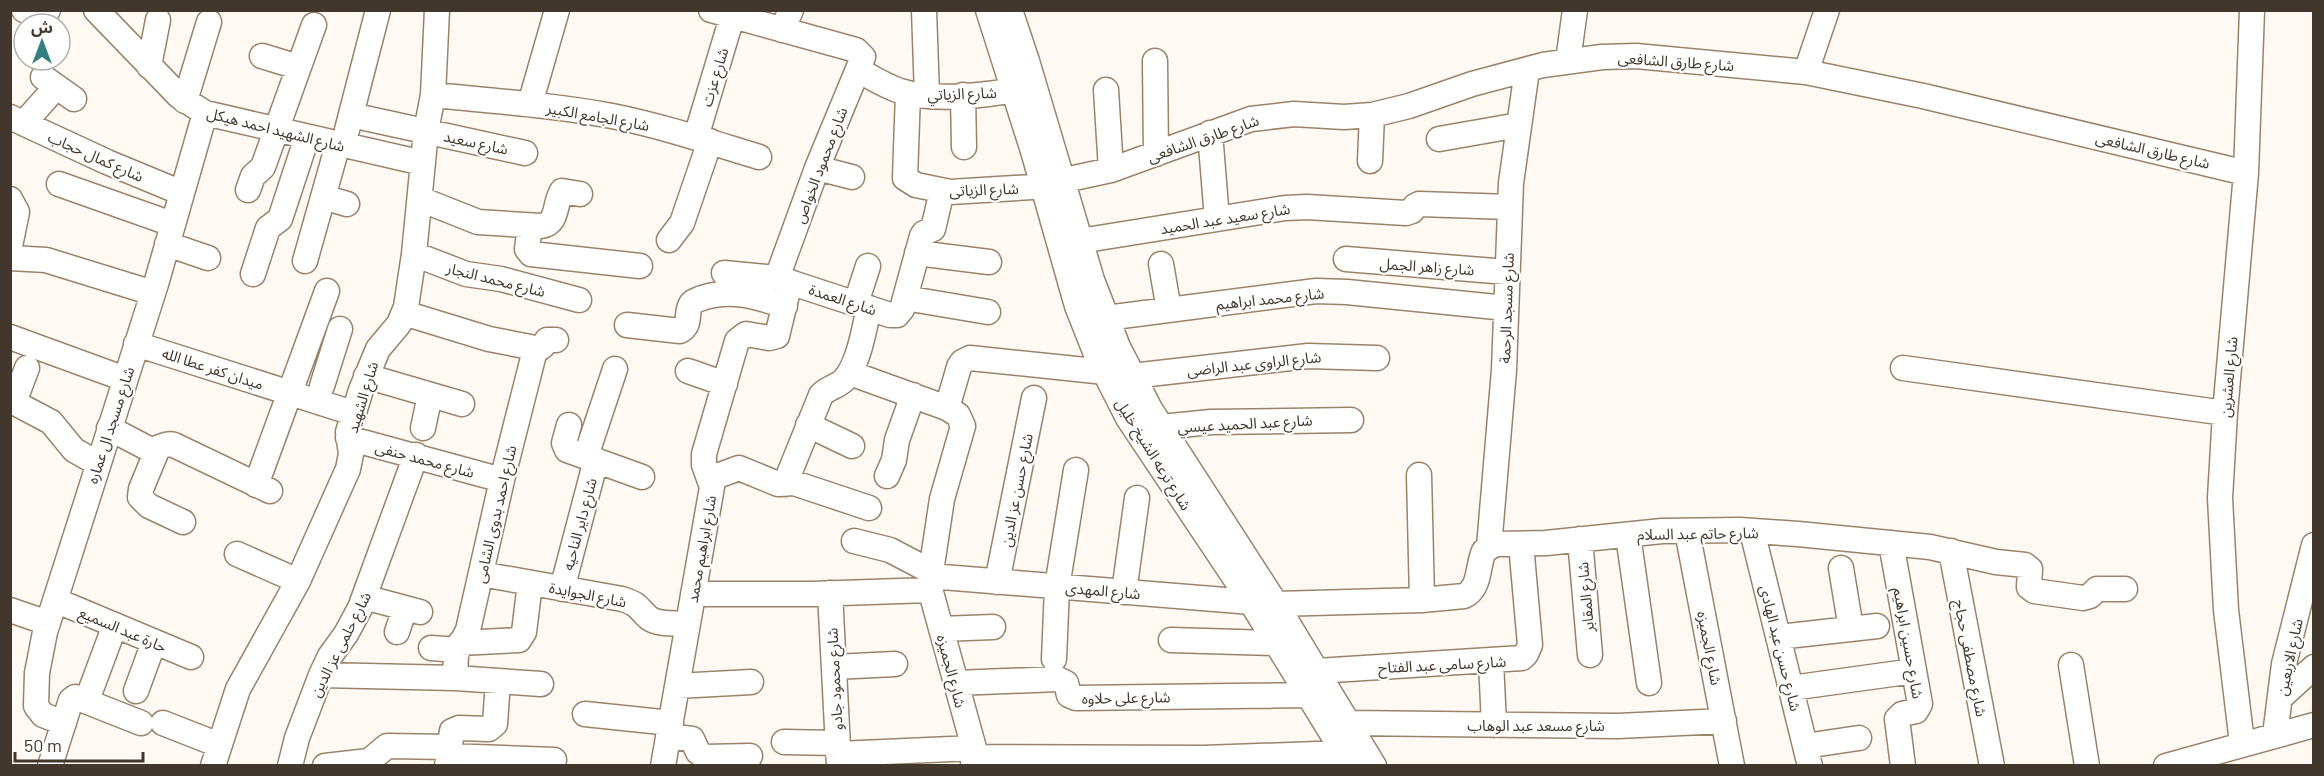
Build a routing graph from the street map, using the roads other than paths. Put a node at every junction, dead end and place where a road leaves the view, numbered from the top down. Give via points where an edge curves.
1 (24, 10) edge
2 (48, 10) edge
3 (96, 10) edge
4 (378, 10) edge
5 (437, 10) edge
6 (557, 10) edge
7 (924, 10) edge
8 (988, 10) edge
9 (1010, 10) edge
10 (1575, 10) edge
11 (1827, 10) edge
12 (2252, 10) edge
13 (721, 14) edge
14 (158, 20) dead end
15 (778, 20) edge
16 (209, 22) dead end
17 (314, 25) dead end
18 (262, 56) dead end
19 (1155, 61) dead end
20 (1568, 61) junction
21 (860, 62) junction
22 (149, 66) junction
23 (298, 67) junction
24 (1527, 70) junction
25 (1806, 72) junction
26 (58, 88) dead end
27 (1024, 88) junction
28 (1106, 90) dead end
29 (918, 94) junction
30 (433, 95) junction
31 (963, 95) junction
32 (530, 104) junction
33 (195, 107) junction
34 (351, 115) junction
35 (1372, 115) junction
36 (17, 120) edge
37 (1519, 125) junction
38 (275, 129) junction
39 (426, 131) junction
40 (1210, 133) junction
41 (307, 137) junction
42 (703, 139) junction
43 (1439, 140) dead end
44 (340, 144) junction
45 (964, 147) dead end
46 (525, 153) dead end
47 (1156, 154) junction
48 (759, 157) dead end
49 (1370, 161) dead end
50 (423, 163) junction
51 (817, 168) junction
52 (1111, 170) junction
53 (2246, 173) junction
54 (852, 177) dead end
55 (1053, 182) junction
56 (59, 184) dead end
57 (248, 190) dead end
58 (942, 191) junction
59 (182, 193) junction
60 (580, 194) dead end
61 (322, 197) junction
62 (10, 199) edge
63 (420, 199) junction
64 (347, 204) dead end
65 (1510, 207) junction
66 (1217, 219) junction
67 (530, 225) junction
68 (170, 234) junction
69 (669, 240) dead end
70 (1080, 242) junction
71 (10, 246) edge
72 (917, 253) junction
73 (414, 255) junction
74 (10, 258) edge
75 (208, 258) dead end
76 (1346, 259) dead end
77 (304, 261) dead end
78 (989, 262) dead end
79 (1161, 264) dead end
80 (640, 266) dead end
81 (868, 266) dead end
82 (1507, 272) junction
83 (724, 273) dead end
84 (253, 274) dead end
85 (784, 280) junction
86 (327, 291) dead end
87 (153, 293) junction
88 (905, 298) junction
89 (579, 300) dead end
90 (785, 306) junction
91 (863, 306) junction
92 (1506, 308) junction
93 (1168, 310) junction
94 (988, 312) dead end
95 (404, 313) junction
96 (1106, 318) junction
97 (627, 325) dead end
98 (340, 330) dead end
99 (774, 337) joint
100 (10, 338) edge
101 (136, 344) junction
102 (1377, 358) dead end
103 (27, 368) dead end
104 (1903, 368) dead end
105 (615, 369) dead end
106 (688, 371) dead end
107 (1105, 372) junction
108 (850, 373) junction
109 (366, 376) junction
110 (1132, 376) junction
111 (125, 379) junction
112 (724, 384) junction
113 (293, 385) junction
114 (322, 386) junction
115 (430, 394) junction
116 (913, 395) junction
117 (1034, 398) dead end
118 (350, 403) junction
119 (462, 404) dead end
120 (947, 408) junction
121 (2225, 413) junction
122 (1351, 420) dead end
123 (569, 425) dead end
124 (808, 425) junction
125 (109, 428) junction
126 (423, 428) dead end
127 (1151, 432) junction
128 (348, 438) junction
129 (852, 446) dead end
130 (158, 448) junction
131 (416, 455) junction
132 (591, 458) junction
133 (98, 463) junction
134 (1076, 470) dead end
135 (709, 475) junction
136 (1419, 475) dead end
137 (887, 476) dead end
138 (642, 477) dead end
139 (502, 480) junction
140 (784, 484) junction
141 (1137, 498) dead end
142 (869, 508) dead end
143 (183, 522) dead end
144 (1687, 531) junction
145 (1752, 531) junction
146 (1628, 535) junction
147 (1580, 539) junction
148 (854, 541) dead end
149 (1892, 543) junction
150 (1521, 544) junction
151 (2313, 545) edge
152 (1489, 547) junction
153 (1951, 551) junction
154 (237, 554) dead end
155 (1841, 568) dead end
156 (481, 574) junction
157 (930, 579) junction
158 (298, 581) junction
159 (997, 582) junction
160 (530, 583) junction
161 (1056, 586) junction
162 (562, 589) junction
163 (2125, 589) dead end
164 (1124, 592) junction
165 (830, 593) junction
166 (693, 594) junction
167 (364, 597) junction
168 (1422, 600) junction
169 (1251, 602) junction
170 (1276, 604) junction
171 (10, 610) edge
172 (52, 611) junction
173 (687, 624) junction
174 (115, 626) junction
175 (1877, 626) dead end
176 (993, 627) dead end
177 (941, 629) junction
178 (1851, 629) junction
179 (397, 632) dead end
180 (1778, 637) junction
181 (1171, 640) dead end
182 (154, 642) junction
183 (1276, 643) junction
184 (459, 646) junction
185 (431, 648) dead end
186 (1590, 655) dead end
187 (190, 657) dead end
188 (1054, 659) dead end
189 (1491, 661) junction
190 (895, 664) dead end
191 (2071, 665) dead end
192 (834, 667) junction
193 (2313, 667) edge
194 (1317, 671) junction
195 (1914, 671) junction
196 (321, 675) junction
197 (454, 678) junction
198 (498, 681) junction
199 (752, 682) dead end
200 (956, 683) junction
201 (1649, 683) dead end
202 (541, 684) dead end
203 (677, 686) junction
204 (1791, 688) junction
205 (136, 691) dead end
206 (1308, 694) junction
207 (2280, 698) junction
208 (87, 700) junction
209 (585, 714) dead end
210 (1724, 722) junction
211 (64, 723) junction
212 (1349, 723) junction
213 (1494, 725) junction
214 (2313, 725) edge
215 (669, 729) junction
216 (2275, 735) junction
217 (1859, 738) dead end
218 (784, 742) dead end
219 (2242, 743) junction
220 (838, 754) edge
221 (216, 755) edge
222 (448, 756) edge
223 (750, 756) dead end
224 (1808, 756) edge
225 (973, 757) edge
226 (1348, 759) edge
227 (554, 760) dead end
228 (1041, 761) edge
229 (50, 765) edge
230 (290, 765) edge
231 (325, 765) edge
232 (663, 765) edge
233 (1374, 765) edge
234 (1732, 765) edge
235 (1903, 765) edge
236 (1992, 765) edge
237 (2087, 765) edge
238 (2166, 765) edge

1 - 2 street via 34,14
3 - 22 street
4 - 34 street
5 - 30 street, شارع الشهيد
6 - 32 street
7 - 29 street
8 - 27 street, شارع ترعه الشيخ خليل
9 - 27 street, شارع ترعه الشيخ خليل
10 - 20 street
11 - 25 street
12 - 53 street, شارع العشرين
13 - 15 street, شارع الزياتي
13 - 42 street, شارع عزت
14 - 22 street
15 - 21 street, شارع الزياتي via 856,50
16 - 33 street, شارع مسجد ال عماره
17 - 23 street
18 - 23 street
19 - 47 street
20 - 24 street, شارع طارق الشافعى
20 - 25 street, شارع طارق الشافعى via 1636,56
21 - 29 street, شارع الزياتي via 892,88
21 - 51 street, شارع محمود الخواص
22 - 33 street
23 - 38 street
24 - 35 street, شارع طارق الشافعى
24 - 37 street, شارع مسجد الرحمة
25 - 53 street, شارع طارق الشافعى
26 - 36 street
27 - 31 street, شارع الزياتي
27 - 55 street, شارع ترعه الشيخ خليل
28 - 52 street
29 - 31 street, شارع الزياتي
29 - 58 street, شارع الزياتى via 905,178 912,184
30 - 32 street, شارع الجامع الكبير
30 - 39 street, شارع الشهيد
31 - 45 street
32 - 42 street, شارع الجامع الكبير via 614,116
33 - 38 street, شارع الشهيد احمد هيكل
33 - 59 street, شارع مسجد ال عماره
34 - 39 street, شارع سعيد
34 - 44 street
35 - 40 street, شارع طارق الشافعى via 1272,115
35 - 49 street
36 - 59 street, شارع كمال حجاب
37 - 43 street
37 - 65 street, شارع مسجد الرحمة
38 - 41 street, شارع الشهيد احمد هيكل
38 - 57 street via 263,167 253,176
39 - 46 street, شارع سعيد
39 - 50 street, شارع الشهيد
40 - 47 street, شارع طارق الشافعى
40 - 66 street
41 - 44 street, شارع الشهيد احمد هيكل
41 - 84 street via 280,219 268,228
42 - 48 street, شارع الجامع الكبير
42 - 69 street, شارع عزت via 682,223
44 - 50 street, شارع الشهيد احمد هيكل
44 - 61 street
47 - 52 street, شارع طارق الشافعى
50 - 63 street, شارع الشهيد
51 - 54 street
51 - 85 street, شارع محمود الخواص
52 - 55 street, شارع طارق الشافعى
53 - 121 street, شارع العشرين
55 - 58 street, شارع الزياتى via 1018,189
55 - 70 street, شارع ترعه الشيخ خليل
55 - 107 street, شارع ترعه الشيخ خليل via 1077,306
56 - 68 street
58 - 72 street via 933,230 923,234
59 - 68 street, شارع مسجد ال عماره
60 - 67 street via 562,191 550,222
61 - 64 street
61 - 77 street
62 - 71 street via 16,212
63 - 67 street via 478,222
63 - 73 street, شارع الشهيد
65 - 66 street, شارع سعيد عبد الحميد via 1419,204 1406,213 1306,207
65 - 82 street, شارع مسجد الرحمة
66 - 70 street, شارع سعيد عبد الحميد
67 - 80 street via 527,249 531,254
68 - 75 street
68 - 87 street, شارع مسجد ال عماره
70 - 96 street, شارع ترعه الشيخ خليل
72 - 78 street
72 - 88 street
73 - 89 street, شارع محمد النجار via 466,274
73 - 95 street, شارع الشهيد
74 - 87 street via 46,260
76 - 82 street, شارع زاهر الجمل
79 - 93 street
81 - 91 street
82 - 92 street, شارع مسجد الرحمة
83 - 85 street, شارع العمدة
85 - 90 street, شارع محمود الخواص
85 - 91 street, شارع العمدة
86 - 113 street
87 - 101 street, شارع مسجد ال عماره
88 - 91 street, شارع العمدة via 897,315
88 - 94 street
90 - 97 street via 747,295 722,293 693,303 687,325 680,331
90 - 99 street, شارع محمود الخواص
91 - 108 street
92 - 93 street, شارع محمد ابراهيم via 1316,291
92 - 152 street, شارع مسجد الرحمة
93 - 96 street, شارع محمد ابراهيم
95 - 109 street, شارع الشهيد via 378,348
95 - 139 street, شارع احمد بدوى الشامى via 530,347 545,345
96 - 110 street, شارع ترعه الشيخ خليل
98 - 114 street
99 - 112 street, شارع ابراهيم محمد via 746,334 739,338
100 - 111 street
101 - 111 street, شارع مسجد ال عماره
101 - 113 street, ميدان كفر عطا الله
102 - 110 street, شارع الراوى عبد الراضى via 1308,357
103 - 133 street via 15,397 18,405 51,422 74,450
104 - 121 street
105 - 132 street, شارع داير الناحيه
106 - 112 street
107 - 120 street via 970,358 959,367
107 - 127 street, شارع ترعه الشيخ خليل via 1128,418
108 - 116 street
108 - 124 street via 838,386 823,392
109 - 115 street
109 - 118 street, شارع الشهيد
110 - 127 street, شارع ترعه الشيخ خليل
111 - 125 street, شارع مسجد ال عماره
112 - 135 street, شارع ابراهيم محمد via 704,454
113 - 114 street
113 - 118 street, ميدان كفر عطا الله
113 - 130 street via 263,488 174,445 168,443
114 - 118 street
115 - 119 street
115 - 126 street
116 - 120 street
116 - 137 street
117 - 159 street, شارع حسن عز الدين
118 - 128 street, شارع الشهيد
120 - 157 street via 958,415 963,426 942,499
121 - 219 street, شارع العشرين via 2221,543
122 - 127 street, شارع عبد الحميد عيسي via 1211,422
123 - 132 street via 566,448
124 - 129 street
124 - 140 street
125 - 130 street via 145,448
125 - 133 street, شارع مسجد ال عماره
127 - 169 street, شارع ترعه الشيخ خليل
127 - 170 street, شارع ترعه الشيخ خليل
128 - 131 street, شارع محمد حنفى
128 - 158 street, شارع الشهيد via 348,469
130 - 143 street via 140,497 148,506
131 - 139 street, شارع محمد حنفى
131 - 167 street, شارع حلمى عز الدين
132 - 138 street
132 - 162 street, شارع داير الناحيه
133 - 172 street, شارع مسجد ال عماره
134 - 161 street
135 - 140 street via 739,468
135 - 166 street, شارع ابراهيم محمد via 712,487
136 - 168 street
139 - 156 street, شارع احمد بدوى الشامى
140 - 142 street via 794,483
141 - 164 street
144 - 145 street, شارع حاتم عبد السلام
144 - 146 street, شارع حاتم عبد السلام
144 - 210 street, شارع الجميزه
145 - 149 street, شارع حاتم عبد السلام
145 - 180 street, شارع حسن عبد الهادى
146 - 147 street, شارع حاتم عبد السلام
146 - 201 street
147 - 150 street, شارع حاتم عبد السلام
147 - 186 street, شارع المقابر
148 - 157 street via 890,550
149 - 153 street, شارع حاتم عبد السلام
149 - 195 street, شارع حسين ابراهيم
150 - 152 street, شارع حاتم عبد السلام
150 - 189 street, شارع سامى عبد الفتاح via 1529,650 1518,659
151 - 207 street, شارع الاربعين via 2284,664
152 - 168 street via 1481,558 1475,586 1469,594
153 - 163 street, شارع حاتم عبد السلام via 2029,566 2029,587 2034,591 2084,598 2097,589
153 - 236 street, شارع مصطفى حجاج
154 - 158 street
155 - 178 street
156 - 160 street, شارع الجوايدة
156 - 184 street, شارع احمد بدوى الشامى via 468,630
157 - 159 street, شارع المهدى
157 - 165 street, شارع المهدى
157 - 177 street, شارع الجميزه
158 - 221 street, شارع الشهيد via 246,671 228,712
159 - 161 street, شارع المهدى
160 - 162 street, شارع الجوايدة
160 - 184 street via 524,632 519,640
161 - 164 street, شارع المهدى
161 - 188 street
162 - 173 street, شارع الجوايدة via 635,603 655,621
164 - 169 street, شارع المهدى
165 - 166 street, شارع المهدى
165 - 192 street, شارع محمود جادو
166 - 173 street, شارع ابراهيم محمد
167 - 179 street via 412,610
167 - 196 street, شارع حلمى عز الدين
168 - 170 street
169 - 170 street, شارع المهدى
169 - 183 street, شارع ترعه الشيخ خليل
170 - 194 street, شارع ترعه الشيخ خليل
171 - 172 street, حارة عبد السميع
172 - 174 street, حارة عبد السميع
172 - 211 street, شارع مسجد ال عماره via 41,651 36,706 43,715
173 - 203 street, شارع ابراهيم محمد
174 - 182 street, حارة عبد السميع
174 - 208 street
175 - 178 street
176 - 177 street
177 - 200 street, شارع الجميزه
178 - 180 street
180 - 204 street, شارع حسن عبد الهادى
181 - 183 street
182 - 187 street, حارة عبد السميع
182 - 205 street
183 - 206 street, شارع ترعه الشيخ خليل
184 - 185 street
184 - 197 street, شارع احمد بدوى الشامى
189 - 194 street, شارع سامى عبد الفتاح
189 - 213 street
190 - 192 street
191 - 237 street
192 - 220 street, شارع محمود جادو
193 - 207 street
194 - 212 street, شارع ترعه الشيخ خليل
195 - 204 street
195 - 235 street, شارع حسين ابراهيم via 1920,707 1902,714 1897,722
196 - 197 street
196 - 230 street, شارع حلمى عز الدين
197 - 198 street
198 - 202 street
198 - 222 street via 493,728 455,729 450,735
199 - 203 street
200 - 206 street, شارع على حلاوه via 1058,679 1066,683 1069,694 1076,698
200 - 225 street, شارع الجميزه
203 - 215 street, شارع ابراهيم محمد
204 - 224 street, شارع حسن عبد الهادى
206 - 226 street, شارع ترعه الشيخ خليل
207 - 216 street, شارع الاربعين
208 - 211 street via 72,699
208 - 221 street via 152,723
209 - 215 street
210 - 213 street, شارع مسعد عبد الوهاب
210 - 234 street, شارع الجميزه
211 - 229 street
212 - 213 street, شارع مسعد عبد الوهاب
212 - 233 street, شارع ترعه الشيخ خليل
214 - 216 street
215 - 223 street via 692,739 705,757
215 - 232 street, شارع ابراهيم محمد
216 - 219 street
217 - 224 street
218 - 220 street
219 - 238 street
220 - 225 street
222 - 227 street
222 - 231 street via 387,747 369,761
225 - 228 street
226 - 228 street

